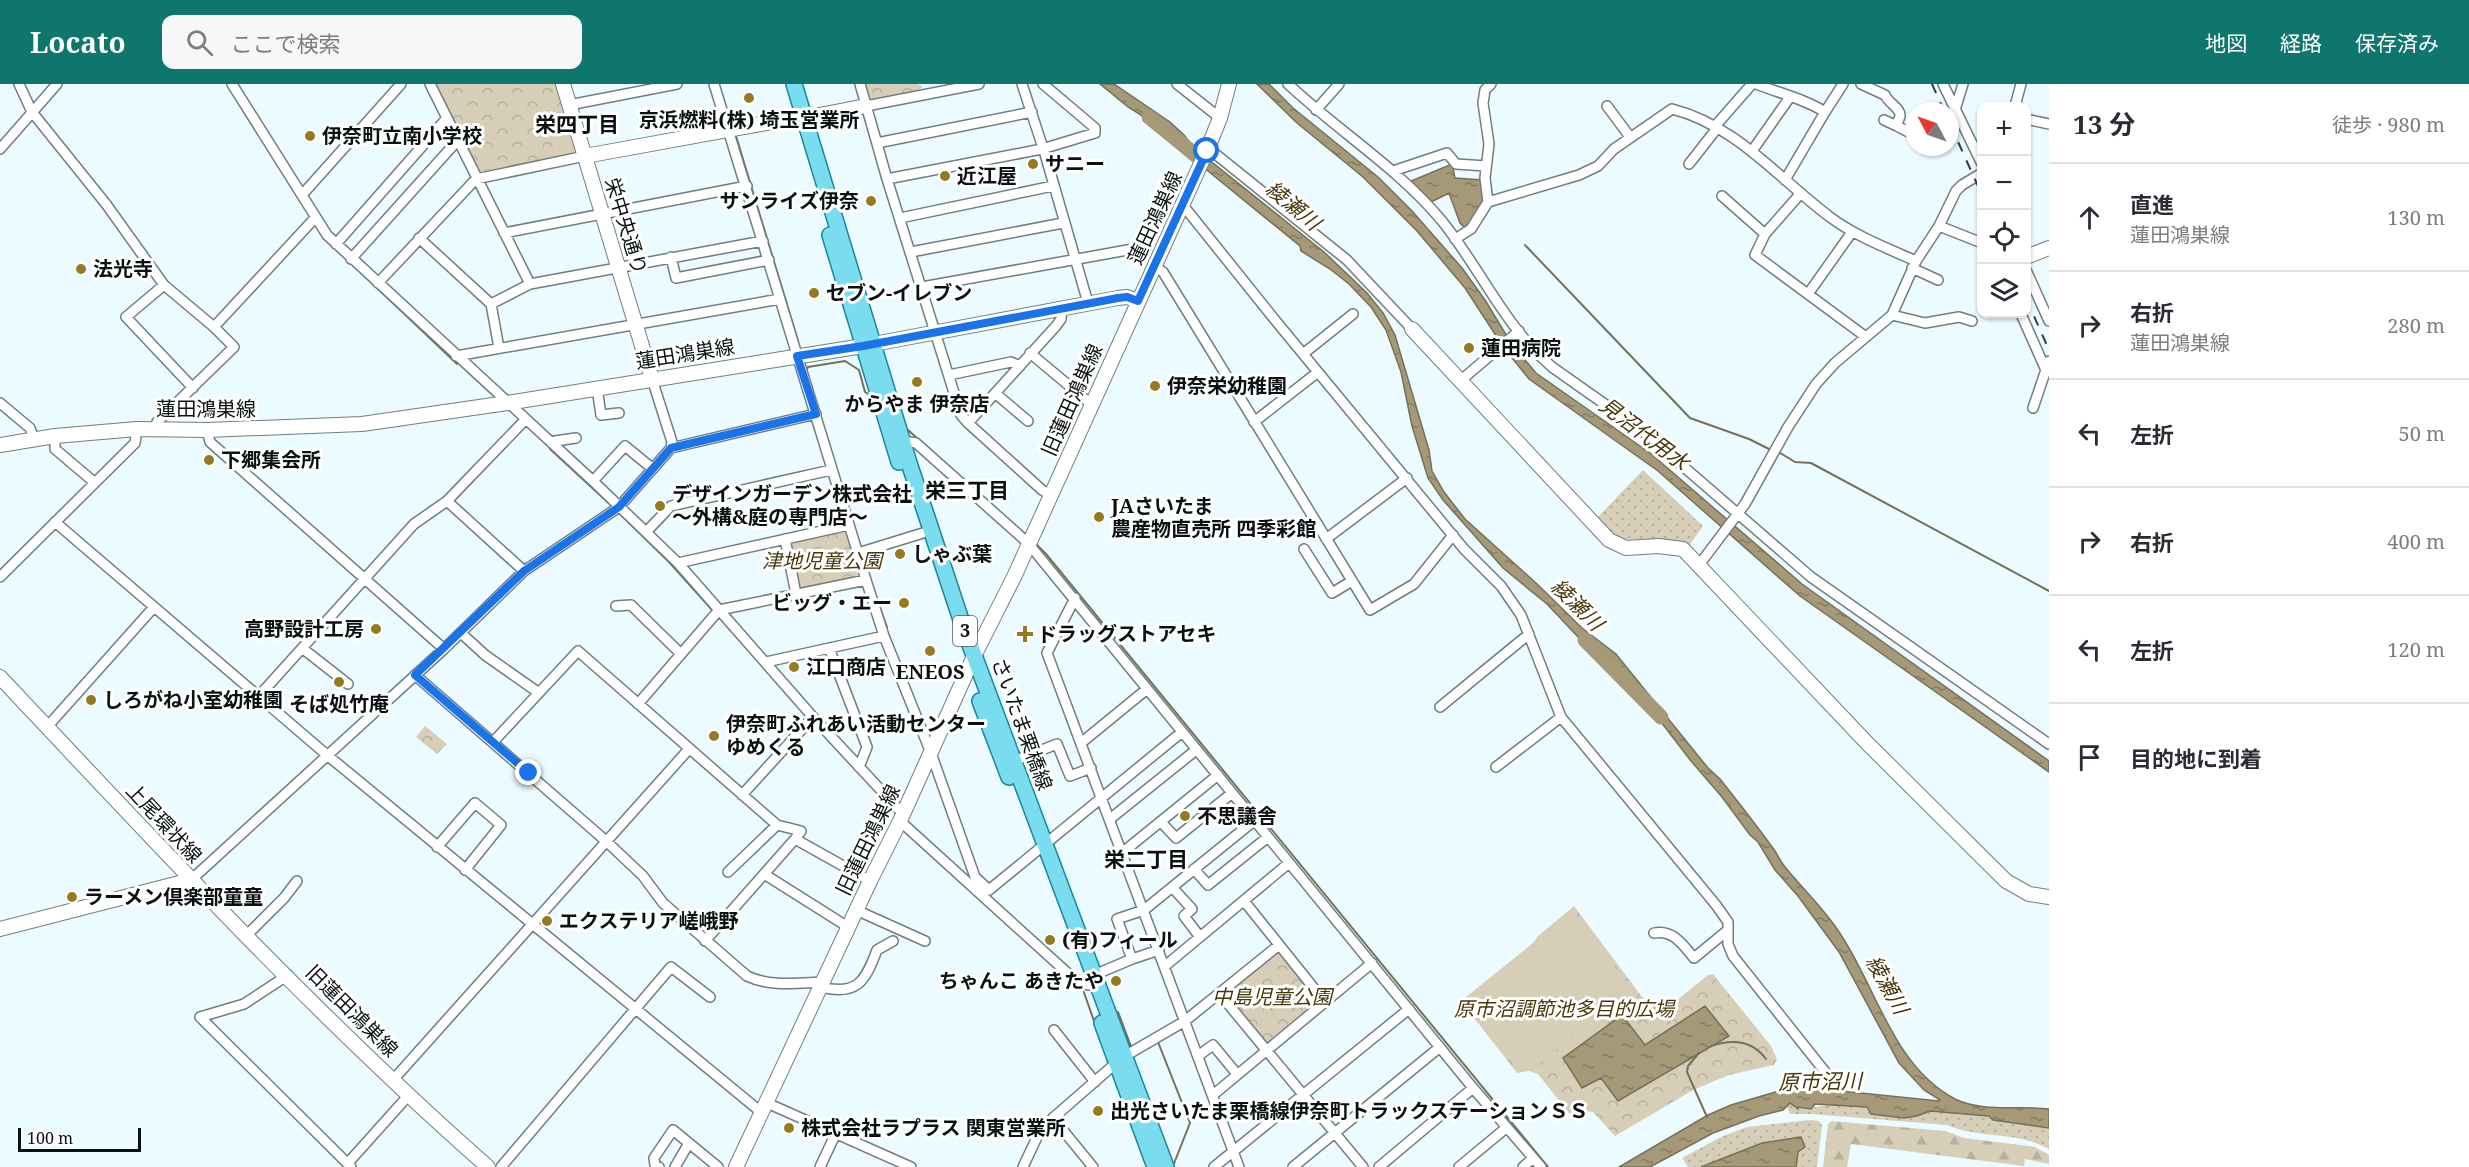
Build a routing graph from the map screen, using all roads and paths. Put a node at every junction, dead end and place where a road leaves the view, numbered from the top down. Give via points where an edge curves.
1 (19, 84) edge
2 (57, 84) edge
3 (232, 84) edge
4 (401, 84) edge
5 (430, 84) edge
6 (563, 84) edge
7 (677, 84) edge
8 (714, 84) edge
9 (784, 84) edge
10 (794, 84) edge
11 (860, 84) edge
12 (920, 84) edge
13 (979, 84) edge
14 (1022, 84) edge
15 (1043, 84) edge
16 (1177, 84) edge
17 (1229, 84) edge
18 (1288, 84) edge
19 (1339, 84) edge
20 (1754, 84) edge
21 (1843, 84) edge
22 (1861, 84) edge
23 (1943, 84) edge
24 (1963, 84) edge
25 (2021, 84) edge
26 (1485, 86) edge
27 (934, 92) junction
28 (1790, 98) junction
29 (1951, 102) edge
30 (1957, 102) edge
31 (2016, 102) edge
32 (569, 105) junction
33 (1607, 105) dead end
34 (866, 106) junction
35 (1316, 110) junction
36 (33, 112) junction
37 (1032, 112) junction
38 (1826, 112) junction
39 (447, 118) junction
40 (799, 118) junction
41 (1220, 118) junction
42 (1959, 118) edge
43 (1884, 120) dead end
44 (2031, 120) edge
45 (2049, 124) edge
46 (1717, 126) junction
47 (1897, 126) junction
48 (1905, 130) edge
49 (730, 131) junction
50 (1629, 137) junction
51 (458, 140) junction
52 (877, 142) junction
53 (0, 148) edge
54 (1042, 149) junction
55 (1207, 150) junction
56 (1752, 152) junction
57 (585, 156) junction
58 (1978, 156) edge
59 (1689, 164) dead end
60 (1486, 165) junction
61 (1393, 171) junction
62 (1977, 176) edge
63 (476, 179) junction
64 (887, 179) junction
65 (1785, 180) junction
66 (747, 186) junction
67 (1053, 186) junction
68 (1801, 193) junction
69 (302, 195) junction
70 (1722, 196) dead end
71 (1488, 202) junction
72 (1182, 204) junction
73 (602, 214) junction
74 (315, 218) junction
75 (900, 218) junction
76 (1063, 223) junction
77 (1939, 226) junction
78 (1852, 231) junction
79 (504, 233) junction
80 (1765, 234) junction
81 (419, 238) junction
82 (1455, 239) junction
83 (1977, 241) edge
84 (763, 242) junction
85 (336, 244) junction
86 (2049, 248) edge
87 (1133, 249) dead end
88 (911, 252) junction
89 (2031, 255) edge
90 (671, 257) junction
91 (351, 259) junction
92 (768, 260) junction
93 (1076, 261) junction
94 (1914, 265) junction
95 (619, 266) junction
96 (1154, 266) junction
97 (1938, 280) dead end
98 (2031, 281) edge
99 (378, 283) junction
100 (530, 284) junction
101 (164, 285) junction
102 (921, 287) junction
103 (1808, 294) junction
104 (780, 299) junction
105 (1138, 301) junction
106 (1088, 303) junction
107 (491, 304) junction
108 (1062, 308) junction
109 (1353, 314) dead end
110 (1892, 315) junction
111 (2023, 318) edge
112 (1972, 321) dead end
113 (2049, 321) edge
114 (635, 324) junction
115 (214, 327) junction
116 (1412, 329) joint
117 (936, 332) junction
118 (1515, 334) junction
119 (1866, 337) junction
120 (869, 345) junction
121 (499, 348) junction
122 (1030, 353) junction
123 (1303, 354) junction
124 (456, 356) junction
125 (797, 356) junction
126 (2047, 364) edge
127 (1020, 366) junction
128 (1318, 372) junction
129 (949, 375) junction
130 (652, 379) junction
131 (1460, 381) junction
132 (193, 388) junction
133 (597, 388) junction
134 (995, 393) junction
135 (0, 403) edge
136 (507, 403) junction
137 (1091, 404) junction
138 (2032, 408) dead end
139 (619, 413) dead end
140 (816, 414) junction
141 (526, 419) junction
142 (1028, 421) dead end
143 (1254, 422) junction
144 (968, 423) junction
145 (156, 428) junction
146 (137, 429) junction
147 (207, 430) junction
148 (55, 436) junction
149 (576, 438) dead end
150 (34, 439) junction
151 (904, 441) junction
152 (553, 444) junction
153 (0, 445) edge
154 (671, 448) junction
155 (653, 469) junction
156 (831, 470) junction
157 (1407, 478) junction
158 (593, 481) junction
159 (94, 482) junction
160 (1050, 495) junction
161 (447, 501) junction
162 (619, 507) junction
163 (1736, 517) junction
164 (55, 522) junction
165 (849, 525) junction
166 (646, 532) junction
167 (923, 533) junction
168 (1453, 535) junction
169 (785, 539) junction
170 (1030, 539) junction
171 (1326, 539) junction
172 (1304, 549) dead end
173 (858, 553) junction
174 (678, 563) junction
175 (1699, 565) junction
176 (524, 571) junction
177 (0, 577) edge
178 (364, 579) junction
179 (866, 580) junction
180 (1352, 581) junction
181 (796, 594) junction
182 (1075, 598) junction
183 (616, 606) dead end
184 (154, 607) junction
185 (719, 610) junction
186 (460, 633) junction
187 (1529, 634) junction
188 (884, 636) junction
189 (302, 648) junction
190 (829, 648) junction
191 (444, 649) junction
192 (681, 654) junction
193 (766, 662) junction
194 (971, 663) junction
195 (415, 675) junction
196 (0, 677) edge
197 (348, 684) dead end
198 (1147, 689) junction
199 (539, 693) junction
200 (258, 697) junction
201 (638, 704) junction
202 (1440, 707) dead end
203 (1561, 717) junction
204 (809, 720) junction
205 (47, 727) junction
206 (1182, 732) junction
207 (493, 742) junction
208 (1081, 743) junction
209 (2049, 744) edge
210 (689, 749) junction
211 (1196, 750) junction
212 (931, 753) junction
213 (327, 755) junction
214 (1009, 762) junction
215 (859, 766) junction
216 (1496, 767) dead end
217 (1091, 768) junction
218 (1218, 776) junction
219 (1232, 793) junction
220 (742, 795) junction
221 (1102, 798) junction
222 (902, 817) junction
223 (1110, 819) junction
224 (1255, 820) junction
225 (1161, 822) junction
226 (777, 825) junction
227 (1268, 837) junction
228 (795, 838) junction
229 (606, 841) junction
230 (438, 847) junction
231 (1041, 849) junction
232 (1123, 852) junction
233 (1289, 863) junction
234 (1194, 869) junction
235 (465, 870) junction
236 (728, 872) dead end
237 (764, 874) junction
238 (191, 880) junction
239 (297, 881) dead end
240 (870, 881) junction
241 (981, 887) junction
242 (1172, 887) junction
243 (2049, 897) edge
244 (1244, 901) junction
245 (856, 910) junction
246 (1144, 910) junction
247 (532, 924) junction
248 (848, 927) junction
249 (0, 929) edge
250 (1728, 930) junction
251 (1654, 933) dead end
252 (247, 935) junction
253 (1200, 937) junction
254 (705, 941) junction
255 (893, 941) dead end
256 (925, 941) dead end
257 (1279, 945) junction
258 (1159, 950) junction
259 (1132, 959) junction
260 (1371, 963) junction
261 (1165, 966) junction
262 (288, 975) junction
263 (1091, 980) junction
264 (821, 985) junction
265 (1219, 993) junction
266 (710, 997) dead end
267 (1325, 1002) junction
268 (636, 1009) junction
269 (1409, 1009) junction
270 (1185, 1021) junction
271 (1054, 1030) dead end
272 (1440, 1047) junction
273 (1266, 1051) junction
274 (1127, 1056) junction
275 (1198, 1056) junction
276 (1237, 1074) junction
277 (393, 1080) junction
278 (1095, 1082) junction
279 (1834, 1083) dead end
280 (1473, 1088) junction
281 (1303, 1094) junction
282 (1213, 1095) junction
283 (408, 1096) junction
284 (764, 1107) junction
285 (1053, 1118) junction
286 (1506, 1128) junction
287 (836, 1133) junction
288 (1334, 1133) junction
289 (690, 1143) junction
290 (1233, 1150) junction
291 (1470, 1158) junction
292 (1533, 1158) junction
293 (350, 1165) edge
294 (488, 1167) edge
295 (501, 1167) edge
296 (659, 1167) edge
297 (675, 1167) edge
298 (718, 1167) edge
299 (736, 1167) edge
300 (820, 1167) edge
301 (911, 1167) edge
302 (1023, 1167) edge
303 (1093, 1167) edge
304 (1155, 1167) edge
305 (1166, 1167) edge
306 (1214, 1167) edge
307 (1239, 1167) edge
308 (1293, 1167) edge
309 (1363, 1167) edge
310 (1379, 1167) edge
311 (1459, 1167) edge
312 (1478, 1167) edge
313 (1523, 1167) edge
314 (1541, 1167) edge

1 - 36 street
2 - 36 street
3 - 69 street
4 - 69 street
5 - 39 street
6 - 32 street, 栄中央通り
7 - 32 street
8 - 49 street
9 - 40 main road, さいたま栗橋線 / 3
10 - 40 main road, さいたま栗橋線 / 3
11 - 34 street
12 - 27 street
13 - 27 street
14 - 37 street
15 - 54 street via 1096,131
16 - 41 street
17 - 41 street, 蓮田鴻巣線
18 - 35 street
19 - 35 street
20 - 28 street
20 - 46 street
21 - 38 street
22 - 47 street via 1885,95 1898,110
23 - 29 street
24 - 30 street
25 - 31 street
26 - 60 street via 1483,103 1489,144
27 - 34 street
28 - 38 street
28 - 56 street
32 - 57 street, 栄中央通り
33 - 50 street
34 - 40 street
34 - 52 street
35 - 61 street
36 - 53 street
36 - 101 street
37 - 52 street
37 - 54 street
38 - 65 street
39 - 51 street
39 - 85 street
40 - 49 street
40 - 120 main road, さいたま栗橋線 / 3
41 - 55 street, 蓮田鴻巣線
42 - 58 street
43 - 47 street
44 - 45 street
46 - 50 street via 1672,109
46 - 56 street
46 - 59 street
47 - 48 street
49 - 57 street
49 - 66 street
50 - 71 street via 1598,166 1579,175
51 - 63 street
51 - 91 street
52 - 64 street
54 - 64 street
54 - 67 street
55 - 72 street, 蓮田鴻巣線
55 - 116 street via 1347,260
56 - 65 street
57 - 63 street
57 - 73 street, 栄中央通り
60 - 61 street via 1456,164 1447,153
60 - 71 street
61 - 82 street
62 - 77 street via 1956,191
63 - 79 street
63 - 81 street
64 - 75 street
65 - 68 street
66 - 73 street
66 - 84 street
67 - 75 street
67 - 76 street
68 - 78 street
68 - 80 street
69 - 74 street
70 - 80 street
71 - 82 street via 1471,229
72 - 96 street, 蓮田鴻巣線
72 - 123 street
73 - 79 street
73 - 95 street, 栄中央通り
74 - 85 street
74 - 115 street
75 - 88 street
76 - 88 street
76 - 93 street
77 - 83 street
77 - 94 street
78 - 94 street
78 - 103 street
79 - 100 street
80 - 103 street via 1755,255
81 - 99 street
81 - 107 street
82 - 118 street
84 - 90 street
84 - 92 street
85 - 91 street
86 - 89 street
87 - 93 street
88 - 102 street
90 - 92 street via 676,279
90 - 95 street
91 - 99 street
92 - 104 street
93 - 102 street
93 - 106 street
94 - 97 street
94 - 110 street
95 - 100 street
95 - 114 street, 栄中央通り
96 - 105 street, 蓮田鴻巣線
96 - 143 street via 1163,272
98 - 113 street
99 - 124 street
100 - 107 street
101 - 115 street
101 - 132 street via 126,317
102 - 117 street
103 - 119 street
104 - 114 street
104 - 125 street
105 - 106 street, 蓮田鴻巣線 via 1127,297
105 - 137 street, 旧蓮田鴻巣線
106 - 108 street, 蓮田鴻巣線
107 - 121 street
108 - 117 street, 蓮田鴻巣線
108 - 122 street via 1056,326
109 - 123 street
110 - 112 street via 1925,323 1959,317
110 - 119 street
111 - 126 street
114 - 121 street
114 - 130 street, 栄中央通り
115 - 132 street via 234,347
116 - 131 street
117 - 120 street, 蓮田鴻巣線
117 - 129 street
118 - 131 street
118 - 163 street via 1552,367 1640,429
119 - 163 street via 1816,384
120 - 125 street, 蓮田鴻巣線
120 - 151 main road, さいたま栗橋線 / 3
120 - 167 main road, さいたま栗橋線 / 3
121 - 124 street
122 - 127 street
122 - 137 street
123 - 128 street
124 - 136 street
125 - 130 street, 蓮田鴻巣線
125 - 140 street
126 - 138 street
127 - 129 street via 1011,362
127 - 134 street
128 - 143 street
128 - 157 street
129 - 144 street via 961,415
130 - 133 street, 蓮田鴻巣線
130 - 154 street
131 - 175 street via 1609,540 1626,548 1683,549
132 - 145 street via 157,422
133 - 136 street, 蓮田鴻巣線
133 - 139 street via 601,416
134 - 142 street
134 - 144 street
135 - 150 street via 30,428
136 - 141 street
136 - 147 street, 蓮田鴻巣線 via 362,424
137 - 160 street, 旧蓮田鴻巣線
140 - 154 street
140 - 156 street
141 - 152 street
141 - 161 street
143 - 171 street
144 - 160 street
145 - 146 street, 蓮田鴻巣線
145 - 147 street, 蓮田鴻巣線
146 - 148 street, 蓮田鴻巣線
146 - 159 street via 135,443
147 - 178 street via 210,442
148 - 150 street, 蓮田鴻巣線
148 - 159 street via 55,449
149 - 152 street
150 - 153 street, 蓮田鴻巣線
151 - 170 street via 916,443
151 - 194 main road, さいたま栗橋線 / 3
152 - 158 street
154 - 155 street
155 - 158 street via 626,446
155 - 162 street
156 - 165 street
156 - 166 street via 671,506
157 - 168 street
157 - 171 street
158 - 162 street
159 - 164 street
160 - 170 street, 旧蓮田鴻巣線
161 - 176 street
161 - 178 street via 414,524
162 - 166 street
162 - 176 street
163 - 175 street
163 - 209 street via 1811,577
164 - 177 street
164 - 184 street
165 - 169 street
165 - 173 street
166 - 174 street
167 - 173 street
167 - 194 main road, さいたま栗橋線 / 3
168 - 180 street via 1414,584 1370,610
168 - 187 street via 1501,586
169 - 174 street
169 - 181 street
170 - 182 street
170 - 194 street, 旧蓮田鴻巣線
171 - 180 street
172 - 180 street via 1332,593
173 - 179 street
174 - 185 street
175 - 243 street via 1867,744 2006,880 2029,894
176 - 186 street
178 - 189 street
178 - 191 street
179 - 181 street
179 - 188 street
181 - 185 street
182 - 198 street
182 - 208 street via 1047,653
183 - 192 street via 631,605
184 - 200 street
184 - 205 street
185 - 192 street
185 - 193 street
186 - 191 street
186 - 199 street
187 - 202 street
187 - 203 street
188 - 190 street
188 - 212 street
189 - 197 street
189 - 200 street
190 - 193 street
190 - 215 street via 867,747
191 - 195 street
192 - 201 street
193 - 204 street
194 - 212 street, 旧蓮田鴻巣線
194 - 214 main road, さいたま栗橋線 / 3
195 - 207 street
195 - 213 street
196 - 205 street, 上尾環状線
198 - 206 street
198 - 208 street
199 - 201 street via 578,651
199 - 207 street
200 - 213 street
201 - 210 street
203 - 216 street
203 - 250 street via 1716,905 1728,922
204 - 215 street
204 - 220 street
205 - 238 street, 上尾環状線
206 - 211 street
206 - 221 street
207 - 229 street
208 - 217 street
210 - 220 street
210 - 229 street
211 - 218 street
211 - 223 street
212 - 222 street, 旧蓮田鴻巣線
212 - 241 street
213 - 230 street
213 - 238 street
214 - 217 street via 1057,744 1070,776
214 - 231 main road, さいたま栗橋線 / 3
215 - 222 street
217 - 221 street
218 - 219 street
218 - 225 street
219 - 224 street
219 - 225 street via 1176,838
220 - 226 street
221 - 223 street
221 - 231 street
222 - 240 street, 旧蓮田鴻巣線
222 - 241 street
223 - 232 street
224 - 227 street
224 - 234 street
225 - 232 street
226 - 228 street via 801,831
226 - 236 street
227 - 233 street
227 - 234 street via 1208,885
228 - 237 street
228 - 240 street
229 - 247 street
229 - 254 street via 643,876 663,903
230 - 235 street
230 - 235 street via 475,803 501,825
231 - 241 street via 989,890
231 - 263 main road, さいたま栗橋線 / 3
232 - 246 street
233 - 244 street
233 - 260 street
234 - 242 street
235 - 247 street
237 - 248 street
237 - 254 street
238 - 249 street, 上尾環状線
238 - 252 street, 旧蓮田鴻巣線
239 - 252 street
240 - 245 street, 旧蓮田鴻巣線
241 - 263 street via 1073,978
242 - 246 street
242 - 253 street via 1192,909 1184,916
244 - 253 street
244 - 257 street
245 - 248 street, 旧蓮田鴻巣線
245 - 256 street
246 - 258 street
246 - 259 street via 1117,919
247 - 268 street
247 - 277 street
248 - 264 street, 旧蓮田鴻巣線
250 - 251 street via 1694,958 1676,936
250 - 279 street via 1733,956
252 - 262 street, 旧蓮田鴻巣線
253 - 261 street
254 - 264 street via 757,981
255 - 264 street via 877,950 860,985 838,991
257 - 265 street
257 - 267 street
258 - 259 street
258 - 261 street
259 - 263 street
260 - 267 street
260 - 269 street
261 - 270 street
262 - 277 street, 旧蓮田鴻巣線
262 - 293 street via 244,1004 200,1017
263 - 274 main road, さいたま栗橋線 / 3
264 - 284 street, 旧蓮田鴻巣線
265 - 270 street
265 - 273 street
266 - 268 street via 671,967
267 - 273 street
268 - 284 street
268 - 295 street
269 - 272 street
269 - 281 street
270 - 274 street
270 - 275 street
271 - 278 street
272 - 280 street
272 - 288 street
273 - 276 street
273 - 281 street
274 - 278 street
274 - 304 main road, さいたま栗橋線 / 3
274 - 305 main road, さいたま栗橋線 / 3
275 - 276 street via 1213,1045
275 - 282 street
276 - 282 street
277 - 283 street, 旧蓮田鴻巣線
278 - 285 street
280 - 286 street
280 - 310 street
281 - 288 street
281 - 290 street
282 - 290 street
283 - 293 street
283 - 294 street, 旧蓮田鴻巣線
284 - 287 street
284 - 299 street, 旧蓮田鴻巣線
285 - 302 street via 1038,1135
285 - 303 street
286 - 291 street
286 - 292 street
287 - 300 street
287 - 301 street
288 - 308 street
288 - 309 street
289 - 296 street via 673,1130 654,1158
289 - 297 street
289 - 298 street
290 - 306 street
290 - 307 street
291 - 311 street
291 - 312 street
292 - 313 street
292 - 314 street

